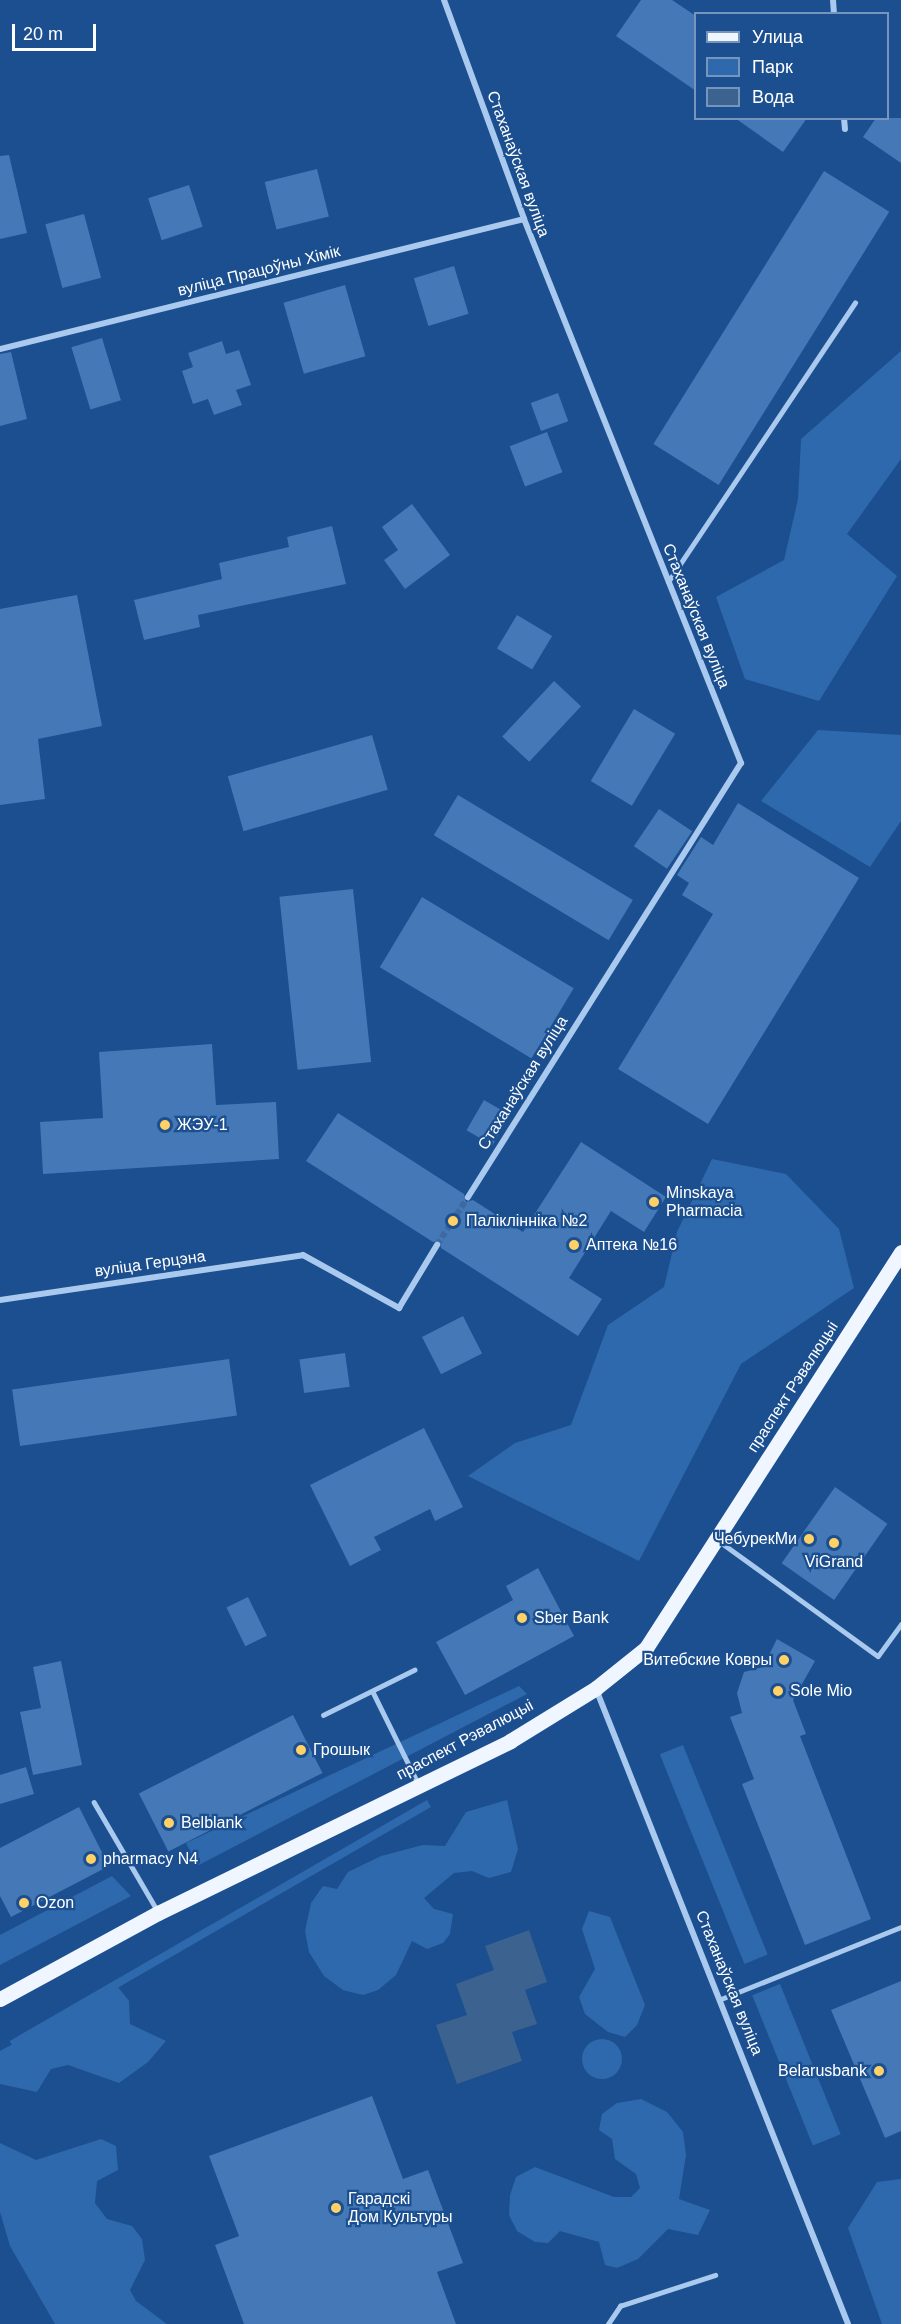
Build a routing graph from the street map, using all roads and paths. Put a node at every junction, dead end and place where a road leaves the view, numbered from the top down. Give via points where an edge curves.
1 (444, 0) edge
2 (844, 120) edge
3 (845, 129) dead end
4 (524, 219) junction
5 (855, 303) dead end
6 (0, 349) edge
7 (668, 582) junction
8 (468, 1197) tunnel mouth
9 (438, 1245) tunnel mouth
10 (901, 1252) edge
11 (0, 1300) edge
12 (717, 1539) junction
13 (901, 1624) edge
14 (414, 1670) dead end
15 (596, 1688) junction
16 (373, 1692) junction
17 (323, 1715) dead end
18 (419, 1785) junction
19 (94, 1802) dead end
20 (158, 1912) junction
21 (901, 1927) edge
22 (0, 1999) edge
23 (721, 1999) junction
24 (715, 2275) dead end
25 (608, 2324) edge
26 (848, 2324) edge

1 - 4 street, Стаханаўская вуліца
2 - 3 street
4 - 6 street, вуліца Працоўны Хімік
4 - 7 street, Стаханаўская вуліца
5 - 7 lane
7 - 8 street, Стаханаўская вуліца via 741,763
9 - 11 street, вуліца Герцэна via 399,1308 303,1255
10 - 12 main road, праспект Рэвалюцыі
12 - 13 lane via 878,1656
12 - 15 main road, праспект Рэвалюцыі via 646,1648
14 - 16 lane
15 - 18 main road, праспект Рэвалюцыі via 510,1741
15 - 23 street, Стаханаўская вуліца
16 - 17 lane
16 - 18 lane
18 - 20 main road, праспект Рэвалюцыі
19 - 20 lane
20 - 22 main road, праспект Рэвалюцыі
21 - 23 lane
23 - 26 street, Стаханаўская вуліца
24 - 25 lane via 620,2306

